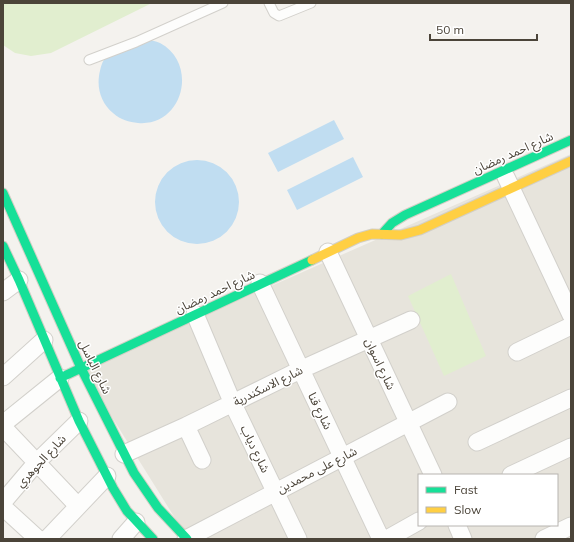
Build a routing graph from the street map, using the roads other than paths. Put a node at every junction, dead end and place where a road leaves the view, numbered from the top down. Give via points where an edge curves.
1 (223, 3) edge
2 (269, 3) edge
3 (311, 3) edge
4 (89, 60) dead end
5 (571, 140) edge
6 (571, 161) edge
7 (503, 171) junction
8 (512, 188) junction
9 (3, 193) edge
10 (382, 234) junction
11 (3, 246) edge
12 (328, 252) junction
13 (19, 280) junction
14 (260, 283) junction
15 (3, 292) edge
16 (194, 314) junction
17 (571, 315) edge
18 (411, 320) dead end
19 (571, 326) edge
20 (368, 339) junction
21 (44, 340) junction
22 (517, 352) dead end
23 (81, 368) junction
24 (300, 370) junction
25 (3, 377) edge
26 (60, 378) junction
27 (571, 398) edge
28 (448, 402) dead end
29 (233, 404) junction
30 (79, 421) junction
31 (408, 423) junction
32 (3, 426) edge
33 (186, 426) junction
34 (477, 442) dead end
35 (571, 447) edge
36 (124, 454) junction
37 (342, 457) junction
38 (202, 460) dead end
39 (37, 462) junction
40 (433, 474) edge
41 (513, 474) edge
42 (107, 476) junction
43 (275, 492) junction
44 (3, 502) edge
45 (78, 506) junction
46 (3, 508) edge
47 (136, 522) junction
48 (418, 522) edge
49 (457, 526) edge
50 (571, 526) edge
51 (38, 539) edge
52 (47, 539) edge
53 (121, 539) edge
54 (153, 539) edge
55 (187, 539) edge
56 (298, 539) edge
57 (381, 539) edge
58 (387, 539) edge
59 (463, 539) edge
60 (544, 539) edge

1 - 4 lane
2 - 3 lane via 279,16
5 - 7 street, شارع احمد رمضان
6 - 8 street, شارع احمد رمضان
7 - 8 street
7 - 10 street, شارع احمد رمضان via 398,219
8 - 10 street, شارع احمد رمضان via 420,230 401,235
8 - 17 street
9 - 23 street, شارع الباسل
10 - 12 street, شارع احمد رمضان via 362,236
11 - 13 street
12 - 14 street, شارع احمد رمضان
12 - 20 street, شارع اسوان
13 - 15 street
13 - 21 street
14 - 16 street, شارع احمد رمضان
14 - 24 street, شارع قنا
16 - 23 street, شارع احمد رمضان
16 - 29 street, شارع دياب
18 - 20 street, شارع الاسكندرية
19 - 22 street
20 - 24 street, شارع الاسكندرية
20 - 31 street, شارع اسوان
21 - 25 street
21 - 26 street
23 - 26 street, شارع احمد رمضان
23 - 36 street, شارع الباسل
24 - 29 street, شارع الاسكندرية
24 - 37 street, شارع قنا
26 - 30 street
26 - 32 street
27 - 34 street
28 - 31 street, شارع على محمدين
29 - 33 street, شارع الاسكندرية
29 - 43 street, شارع دياب
30 - 39 street, شارع الجوهري
30 - 42 street
31 - 37 street, شارع على محمدين
31 - 40 street, شارع اسوان
32 - 39 street
33 - 36 street, شارع الاسكندرية
33 - 38 street
35 - 41 street
36 - 55 street, شارع الباسل via 154,502
37 - 43 street, شارع على محمدين
37 - 57 street, شارع قنا
39 - 44 street, شارع الجوهري
39 - 45 street
42 - 45 street
42 - 47 street
43 - 55 street, شارع على محمدين
43 - 56 street, شارع دياب
45 - 52 street
46 - 51 street
47 - 53 street
47 - 54 street
48 - 58 street
49 - 59 street
50 - 60 street

